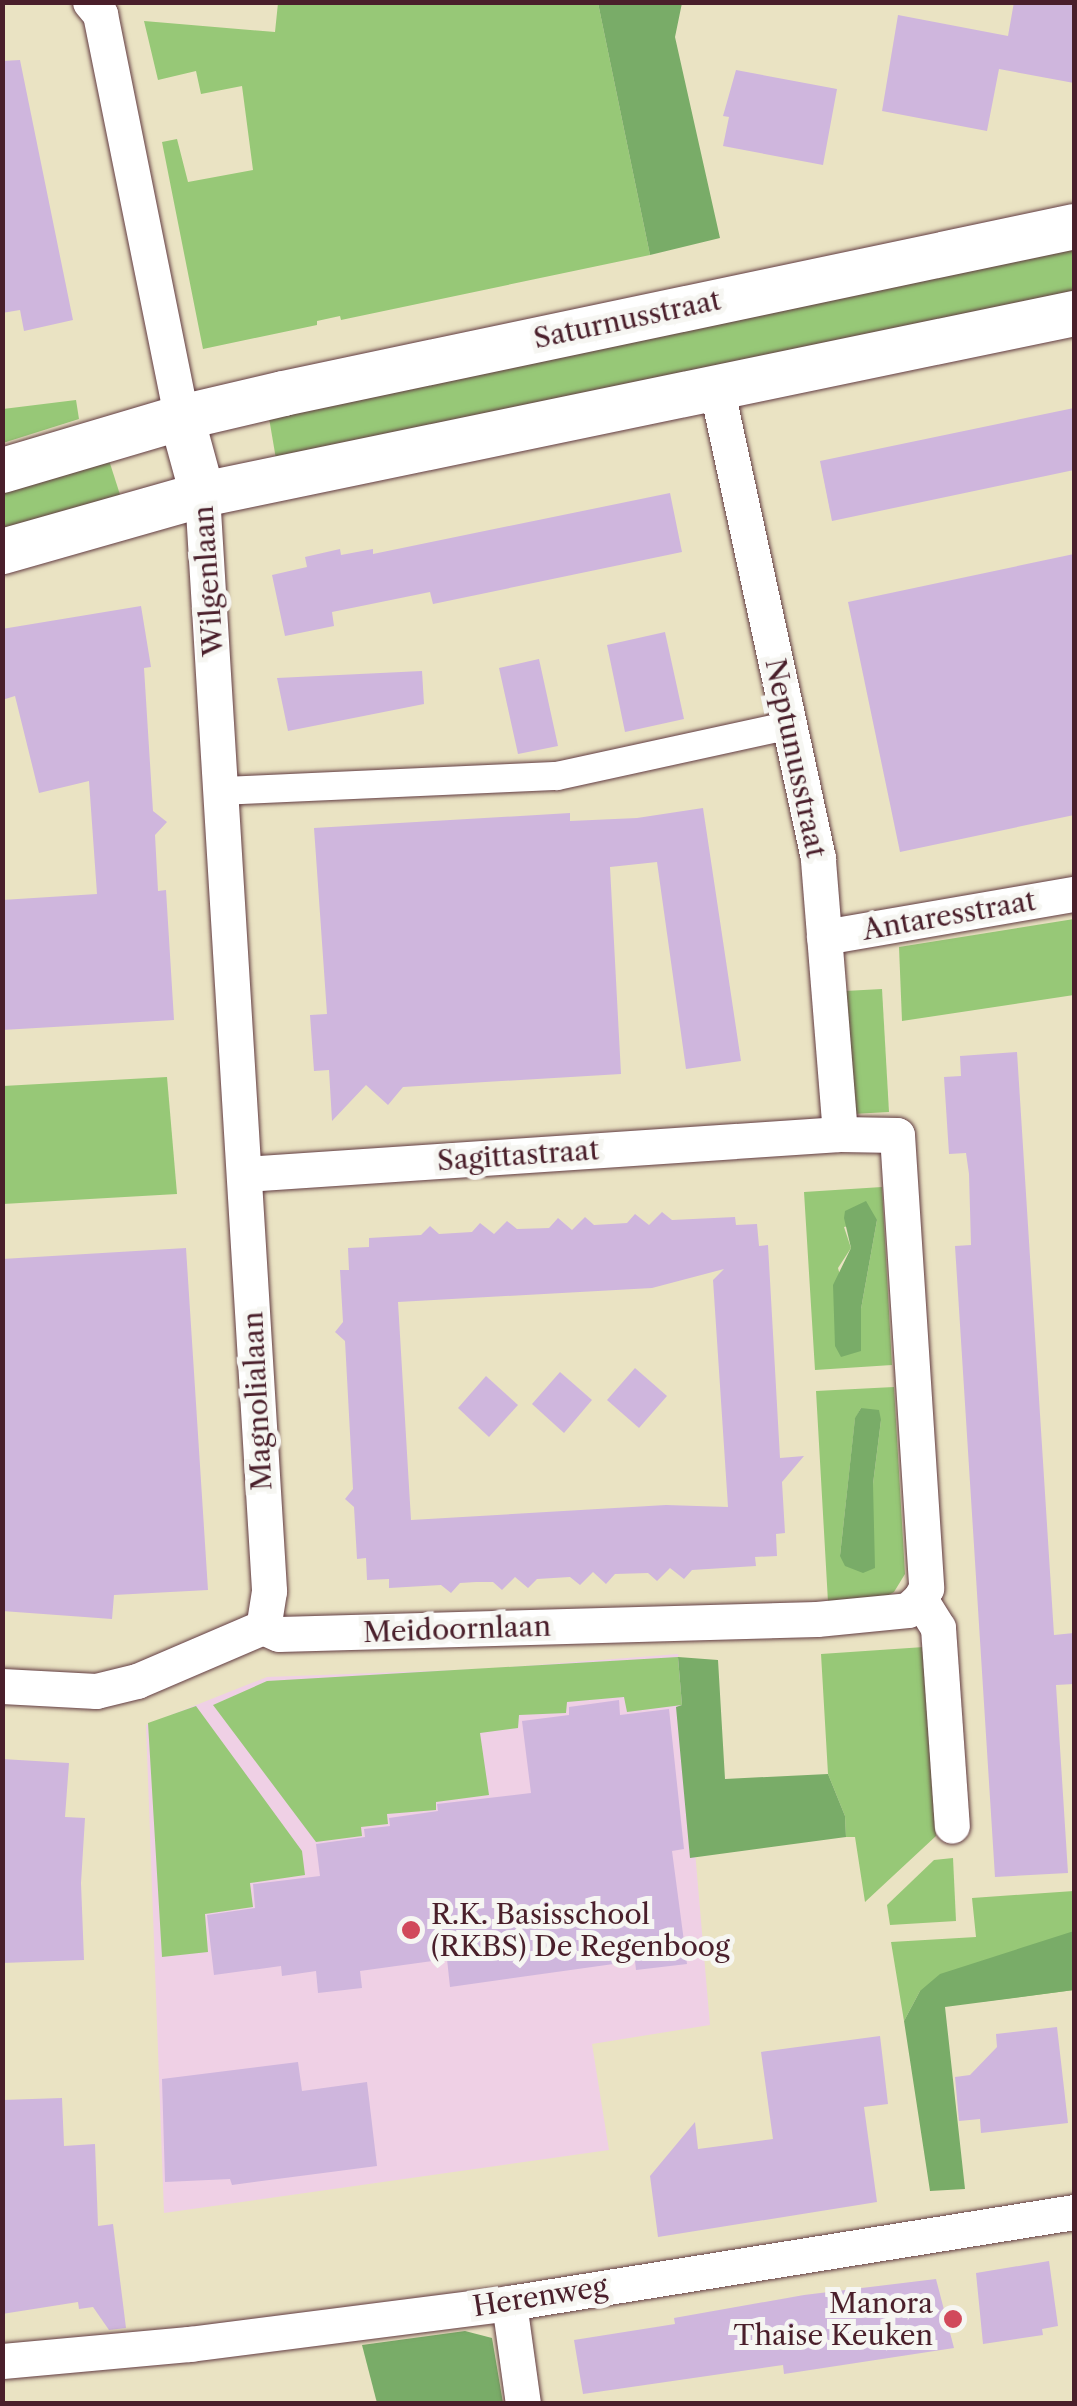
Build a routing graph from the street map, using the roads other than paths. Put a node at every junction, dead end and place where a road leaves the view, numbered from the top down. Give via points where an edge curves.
1 (90, 2) edge
2 (1074, 226) edge
3 (1074, 313) edge
4 (716, 386) junction
5 (181, 417) junction
6 (2, 470) edge
7 (202, 494) junction
8 (2, 551) edge
9 (791, 725) junction
10 (222, 791) junction
11 (1074, 894) edge
12 (824, 937) junction
13 (840, 1134) junction
14 (245, 1174) junction
15 (920, 1599) junction
16 (263, 1627) junction
17 (2, 1686) edge
18 (952, 1826) dead end
19 (1074, 2212) edge
20 (509, 2303) junction
21 (2, 2362) edge
22 (523, 2404) edge

1 - 5 street, Wilgenlaan via 100,14
2 - 5 street, Saturnusstraat
3 - 4 street
4 - 7 street
4 - 9 street, Neptunusstraat
5 - 6 street, Saturnusstraat
5 - 7 street, Wilgenlaan
7 - 8 street
7 - 10 street, Wilgenlaan
9 - 10 street via 556,776
9 - 12 street, Neptunusstraat via 818,858
10 - 14 street, Wilgenlaan
11 - 12 street, Antaresstraat
12 - 13 street, Neptunusstraat
13 - 14 street, Sagittastraat
13 - 15 street via 897,1135 926,1588
14 - 16 street, Magnolialaan via 269,1591
15 - 16 street, Meidoornlaan via 908,1610 817,1619 279,1634
15 - 18 street via 938,1628
16 - 17 street via 137,1681 96,1691
19 - 20 street, Herenweg
20 - 21 street, Herenweg
20 - 22 street

